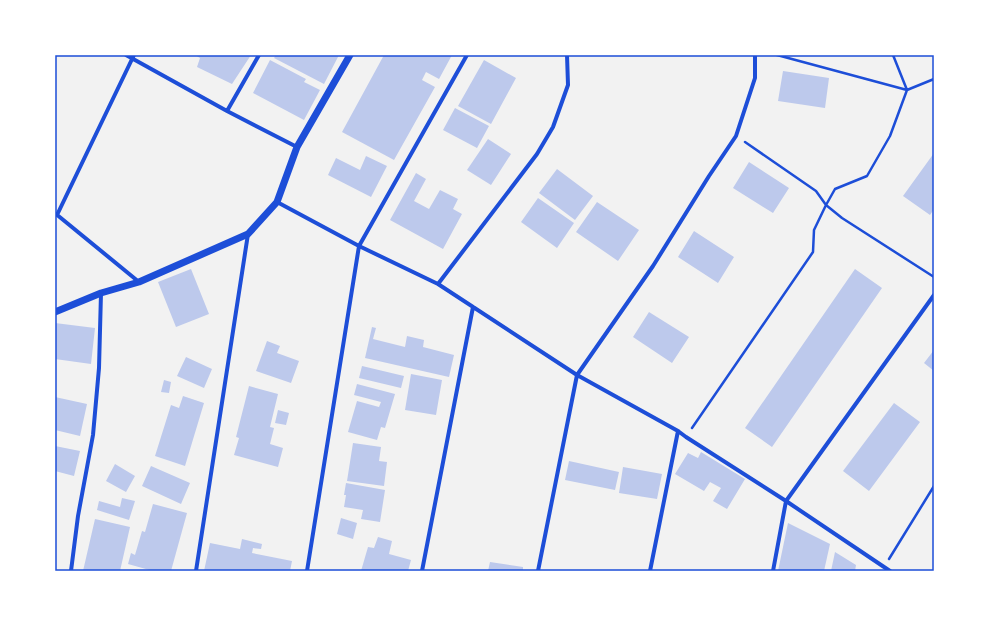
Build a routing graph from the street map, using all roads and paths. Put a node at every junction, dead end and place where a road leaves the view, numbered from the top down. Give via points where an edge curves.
1 (126, 55) edge
2 (259, 55) edge
3 (350, 55) edge
4 (467, 55) edge
5 (568, 55) edge
6 (755, 55) edge
7 (777, 55) edge
8 (893, 55) edge
9 (133, 57) edge
10 (934, 79) edge
11 (907, 90) junction
12 (227, 112) junction
13 (736, 136) junction
14 (297, 147) junction
15 (277, 202) junction
16 (826, 205) junction
17 (56, 214) edge
18 (248, 234) junction
19 (358, 246) junction
20 (934, 277) edge
21 (139, 282) junction
22 (438, 284) junction
23 (101, 293) junction
24 (934, 295) edge
25 (473, 307) junction
26 (55, 312) edge
27 (577, 375) junction
28 (678, 431) junction
29 (686, 437) junction
30 (934, 486) edge
31 (786, 501) junction
32 (883, 569) edge
33 (72, 571) edge
34 (196, 571) edge
35 (307, 571) edge
36 (422, 571) edge
37 (538, 571) edge
38 (650, 571) edge
39 (773, 571) edge
40 (890, 571) edge

1 - 9 street
2 - 12 street
3 - 14 street
4 - 19 street
5 - 22 street via 568,85 553,127 536,154
6 - 13 street via 754,78
7 - 11 path
8 - 11 path
9 - 12 street
9 - 17 street
10 - 11 path
11 - 16 path via 890,136 867,176 835,189
12 - 14 street
13 - 16 path via 816,191
13 - 27 street via 653,266
14 - 15 street
15 - 18 street
15 - 19 street
16 - 20 path
16 - 29 path via 814,230 813,252
17 - 21 street
18 - 21 street
18 - 34 street
19 - 22 street
19 - 35 street
21 - 23 street
22 - 25 street
23 - 26 street
23 - 33 street via 99,368 93,435 78,516
24 - 31 street
25 - 27 street
25 - 36 street
27 - 28 street
27 - 37 street
28 - 29 street
28 - 38 street
29 - 31 street
30 - 32 path
31 - 32 street
31 - 39 street
32 - 40 street

